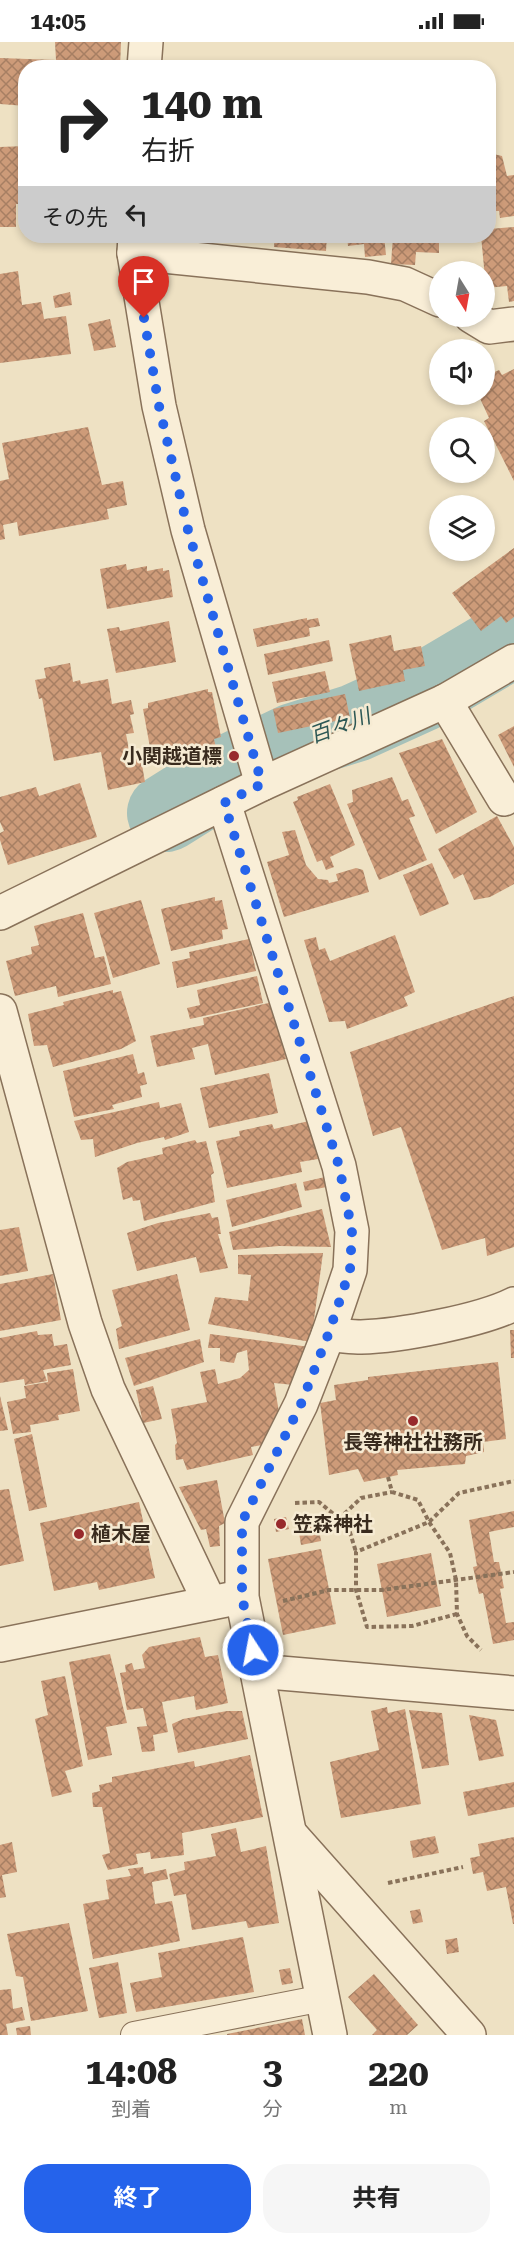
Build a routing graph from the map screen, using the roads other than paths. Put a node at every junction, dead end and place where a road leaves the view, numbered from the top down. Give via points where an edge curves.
1 (146, 42) edge
2 (145, 60) edge
3 (134, 244) edge
4 (429, 295) edge
5 (514, 324) edge
6 (495, 326) edge
7 (514, 661) edge
8 (445, 701) junction
9 (257, 768) junction
10 (504, 799) dead end
11 (224, 803) junction
12 (0, 913) edge
13 (0, 1011) edge
14 (514, 1304) edge
15 (328, 1335) junction
16 (242, 1597) junction
17 (210, 1603) junction
18 (0, 1645) edge
19 (257, 1671) junction
20 (514, 1693) edge
21 (292, 1836) junction
22 (323, 1998) junction
23 (134, 2035) edge
24 (330, 2035) edge
25 (469, 2035) edge

1 - 2 street
3 - 4 street via 368,277 405,284
3 - 9 street via 159,406 185,518
5 - 6 street
7 - 8 street
8 - 9 street
8 - 10 street
9 - 11 street
11 - 12 street
11 - 15 street via 339,1166 352,1231 350,1270
13 - 17 street via 85,1323 108,1389
14 - 15 street via 411,1331 360,1337
15 - 16 street via 301,1404 242,1522
16 - 17 street
16 - 19 street
17 - 18 street
19 - 20 street
19 - 21 street
21 - 22 street
21 - 25 street
22 - 23 lane
22 - 24 street

